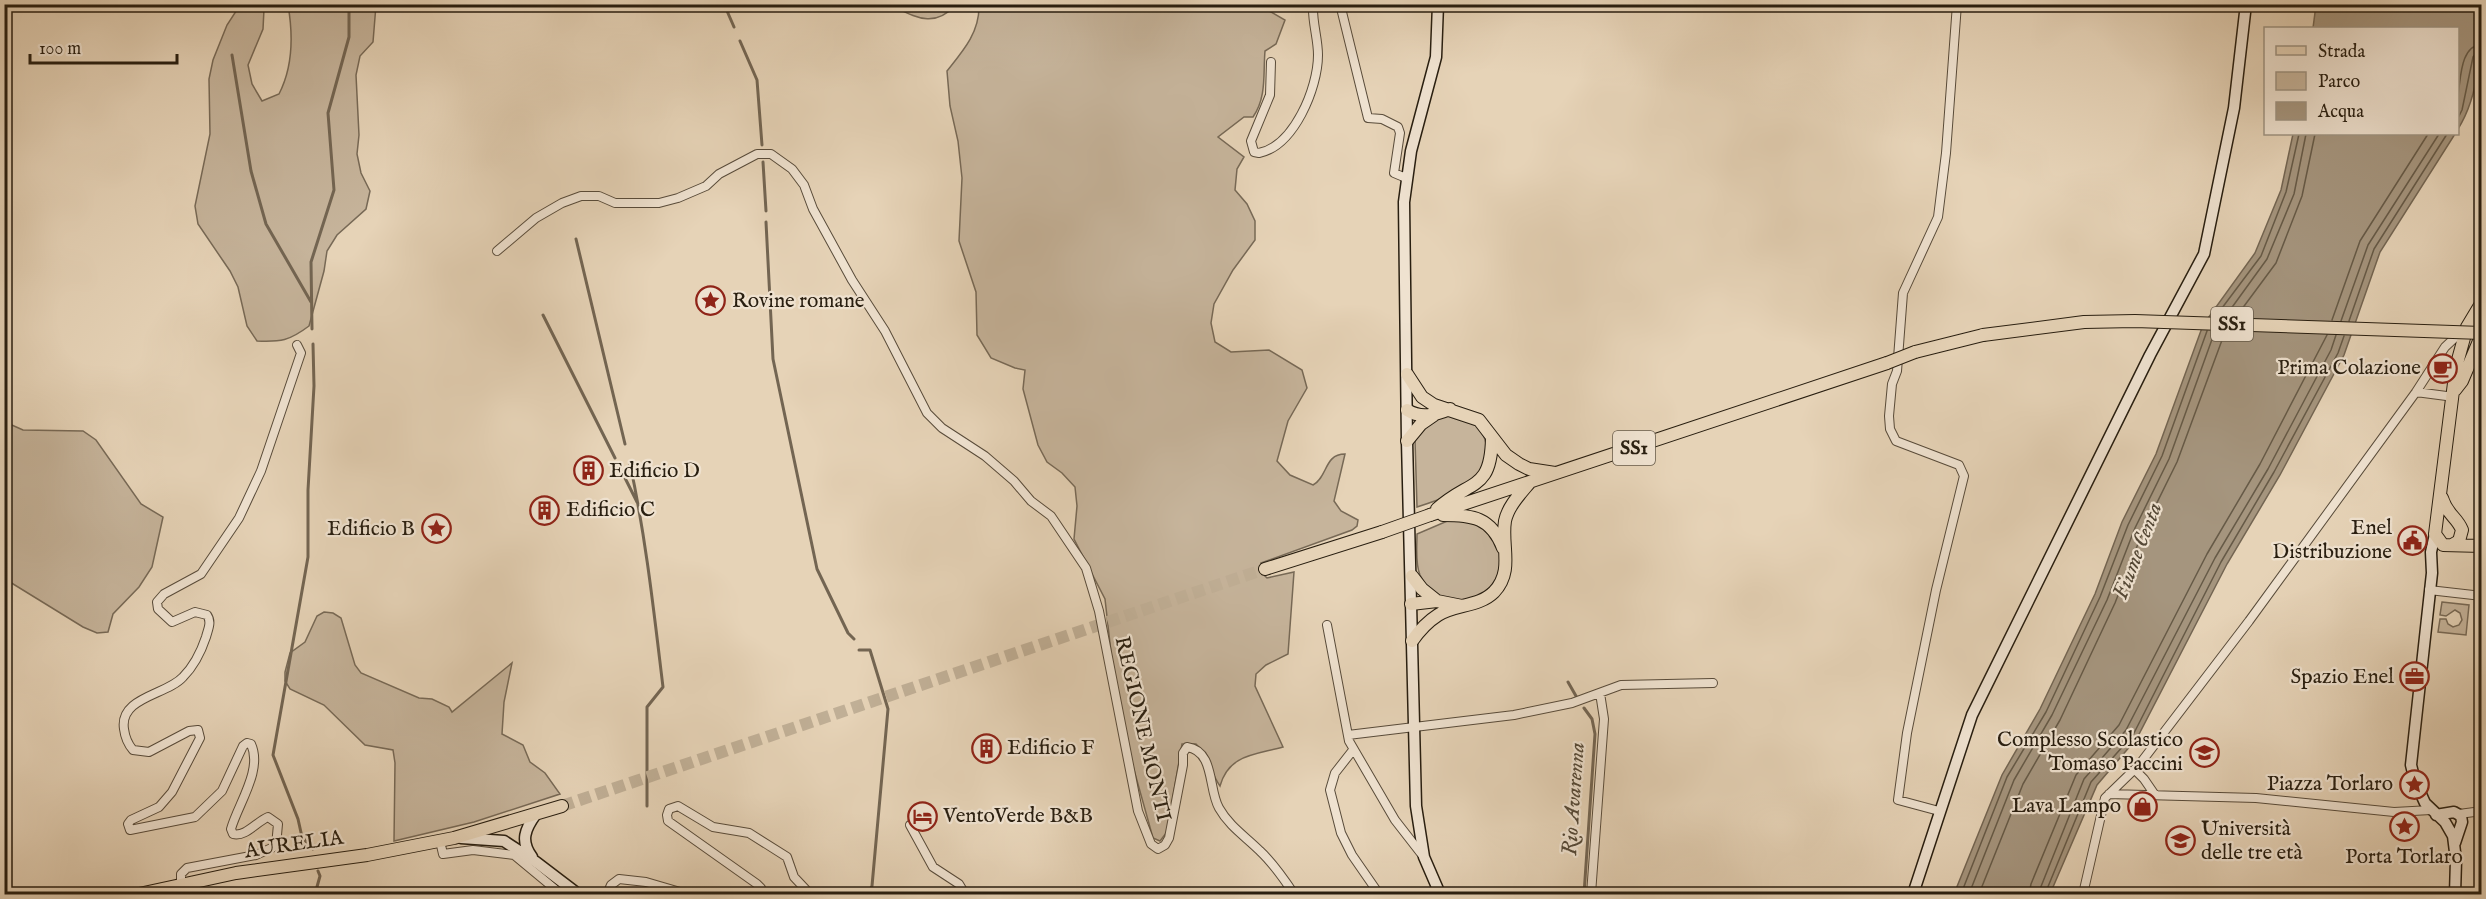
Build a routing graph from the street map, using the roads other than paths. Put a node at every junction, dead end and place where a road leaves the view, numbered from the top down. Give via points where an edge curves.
1 (1304, 4) edge
2 (1340, 4) edge
3 (1438, 4) edge
4 (1957, 4) edge
5 (2246, 4) edge
6 (1313, 5) edge
7 (1271, 62) dead end
8 (1406, 178) junction
9 (497, 251) dead end
10 (2481, 302) edge
11 (2467, 327) junction
12 (2481, 334) edge
13 (297, 345) dead end
14 (1407, 374) junction
15 (2416, 392) junction
16 (2454, 393) junction
17 (1407, 410) junction
18 (1434, 410) junction
19 (1492, 438) junction
20 (1407, 441) junction
21 (1560, 474) junction
22 (1530, 482) junction
23 (2440, 491) junction
24 (1430, 515) junction
25 (2454, 519) junction
26 (2436, 529) junction
27 (2462, 530) junction
28 (2450, 545) junction
29 (2480, 546) edge
30 (1506, 554) junction
31 (1265, 569) tunnel mouth
32 (2432, 573) junction
33 (1412, 576) junction
34 (2429, 590) junction
35 (2481, 596) edge
36 (1437, 601) junction
37 (1411, 604) junction
38 (1463, 606) junction
39 (1439, 614) junction
40 (1327, 625) dead end
41 (1412, 641) junction
42 (1713, 683) dead end
43 (1600, 693) junction
44 (1414, 727) junction
45 (1348, 735) junction
46 (1353, 750) junction
47 (2135, 770) junction
48 (2109, 794) junction
49 (2154, 795) junction
50 (562, 806) tunnel mouth
51 (1939, 811) junction
52 (2433, 812) junction
53 (2478, 812) edge
54 (536, 814) junction
55 (2454, 821) junction
56 (910, 825) dead end
57 (454, 838) junction
58 (440, 841) junction
59 (1424, 857) junction
60 (536, 862) junction
61 (181, 885) junction
62 (140, 894) edge
63 (561, 894) edge
64 (578, 894) edge
65 (607, 894) edge
66 (687, 894) edge
67 (761, 894) edge
68 (810, 894) edge
69 (965, 894) edge
70 (1294, 894) edge
71 (1379, 894) edge
72 (1440, 894) edge
73 (1591, 894) edge
74 (1912, 894) edge
75 (2083, 894) edge
76 (2456, 894) edge

1 - 6 street via 1308,9
2 - 8 street via 1368,118 1382,118 1398,127 1394,173
3 - 8 main road via 1436,57
4 - 51 street via 1938,217 1903,293 1889,416 1896,441 1959,465 1964,476 1936,590 1898,800
5 - 51 main road via 2234,108 2204,254 1972,715
6 - 7 street via 1318,54 1306,107 1281,140 1259,153 1254,152 1251,141 1270,95
8 - 14 main road
9 - 70 street, REGIONE MONTI via 536,218 581,196 598,196 615,203 659,203 706,186 719,174 757,154 771,154 792,169 927,413 942,428 985,456 1044,510 1086,567 1099,611 1138,811 1151,844 1158,849 1169,838 1183,753 1187,747 1195,748 1206,762 1217,805 1226,820 1262,852
10 - 11 main road
11 - 15 street via 2445,347
11 - 16 main road via 2456,367
12 - 16 main road
12 - 21 main road, SS1, bridge via 2135,321 2084,322 1983,335 1915,352
13 - 61 street via 301,353 296,373 261,471 239,518 201,574 157,602 162,614 172,622 195,612 207,615 209,625 201,652 183,678 133,706 123,719 127,742 133,750 149,752 189,731 198,730 200,738 172,792 159,807 131,820 130,830 195,817 222,791 243,747 247,743 254,748 253,771 231,829 238,836 268,817 278,824 276,846 256,855 187,868 181,874
14 - 17 main road
14 - 18 main road
15 - 16 street
15 - 47 street
16 - 23 main road
17 - 18 main road via 1414,414
17 - 20 main road
18 - 19 main road via 1450,409 1479,420
18 - 20 main road
19 - 21 main road via 1519,464
19 - 24 main road via 1490,466 1485,476
20 - 33 main road
21 - 22 main road, SS1
22 - 24 main road, SS1
22 - 30 main road via 1506,519
23 - 25 main road via 2445,509
23 - 26 main road
24 - 30 main road via 1477,518 1489,525
24 - 31 main road, SS1, bridge
25 - 26 main road via 2446,518
25 - 27 main road
26 - 28 main road via 2439,542
26 - 32 main road
27 - 28 main road via 2461,538
27 - 29 main road
28 - 29 main road
28 - 32 main road via 2440,553
30 - 38 main road via 1503,579 1493,593 1480,602
32 - 34 main road
33 - 36 main road
33 - 37 main road
34 - 35 street
34 - 52 main road via 2411,765 2419,792
36 - 37 main road
36 - 38 main road
37 - 39 main road
37 - 41 main road
38 - 39 main road
39 - 41 main road
40 - 45 street
41 - 44 main road
42 - 43 street via 1621,685
43 - 44 street via 1514,716
43 - 73 street via 1604,719
44 - 45 street
44 - 59 main road via 1416,806
45 - 46 street
46 - 59 street via 1395,820
46 - 71 street via 1335,773 1330,790 1341,833
47 - 48 street
47 - 49 street
48 - 49 street
48 - 75 street
49 - 52 street
50 - 54 main road, AURELIA
51 - 74 main road
52 - 55 main road
53 - 55 street
54 - 57 main road, AURELIA
54 - 60 main road via 524,837
55 - 76 main road
56 - 69 street via 933,867 959,884
57 - 58 main road, AURELIA
57 - 60 main road via 497,840
58 - 61 main road, AURELIA
58 - 63 street via 443,854 473,850 514,855
59 - 72 main road
60 - 64 main road
61 - 62 main road, AURELIA
65 - 66 street via 619,879
67 - 68 street via 757,884 671,823 669,809 678,806 712,827 749,834 787,857 794,877

